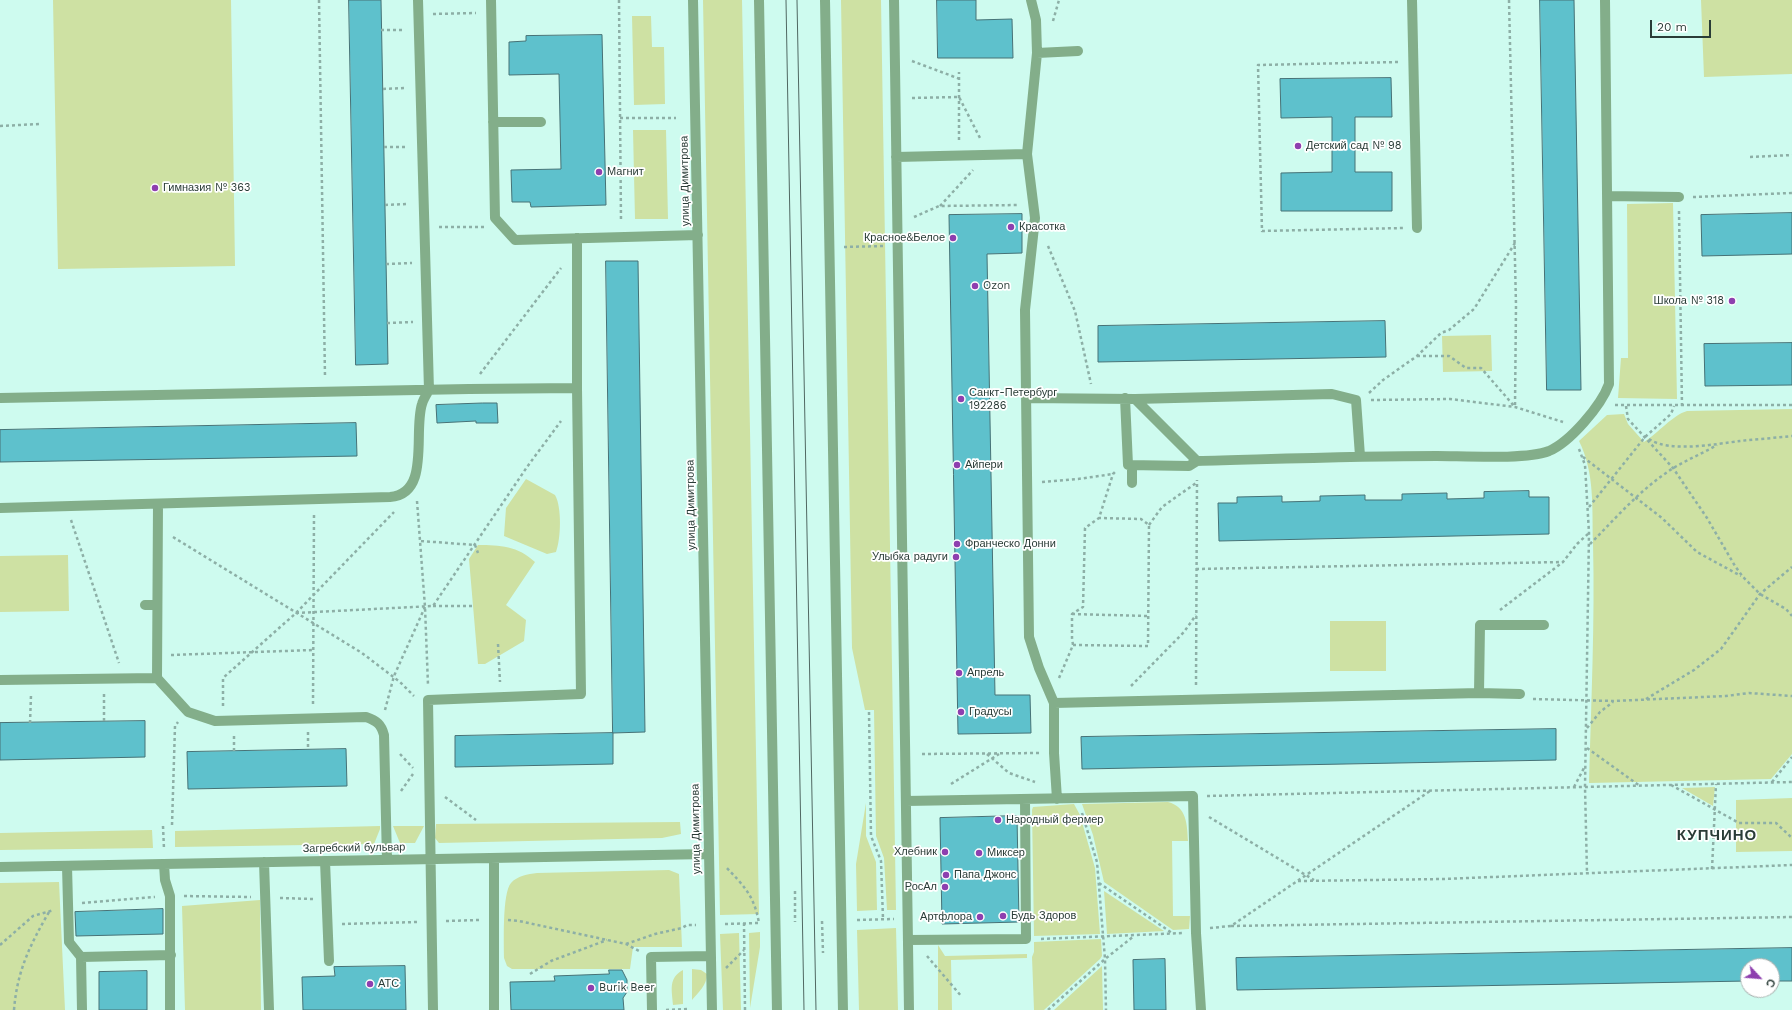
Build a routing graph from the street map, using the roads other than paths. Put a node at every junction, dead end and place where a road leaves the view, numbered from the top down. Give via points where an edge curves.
1 (418, 0) edge
2 (491, 0) edge
3 (693, 0) edge
4 (759, 0) edge
5 (825, 0) edge
6 (894, 0) edge
7 (1031, 0) edge
8 (1412, 0) edge
9 (1605, 0) edge
10 (1078, 51) dead end
11 (1036, 53) junction
12 (493, 122) junction
13 (541, 122) dead end
14 (1027, 154) junction
15 (896, 157) junction
16 (1607, 196) junction
17 (1679, 197) road end
18 (1417, 228) road end
19 (698, 235) junction
20 (578, 242) junction
21 (577, 388) junction
22 (429, 390) junction
23 (0, 398) edge
24 (1027, 398) junction
25 (1130, 399) junction
26 (1360, 456) junction
27 (1197, 461) junction
28 (1130, 465) junction
29 (1132, 483) dead end
30 (158, 504) junction
31 (0, 508) edge
32 (158, 604) junction
33 (145, 605) dead end
34 (1544, 625) dead end
35 (157, 678) junction
36 (0, 680) edge
37 (1479, 693) junction
38 (1520, 694) road end
39 (1054, 703) junction
40 (1025, 799) junction
41 (1057, 799) junction
42 (906, 801) junction
43 (708, 854) junction
44 (494, 858) junction
45 (430, 859) junction
46 (387, 860) junction
47 (325, 861) junction
48 (264, 862) junction
49 (164, 864) junction
50 (67, 866) junction
51 (0, 867) edge
52 (908, 940) junction
53 (170, 955) junction
54 (711, 956) junction
55 (81, 957) junction
56 (329, 961) dead end
57 (82, 1010) edge
58 (170, 1010) edge
59 (269, 1010) edge
60 (433, 1010) edge
61 (494, 1010) edge
62 (652, 1010) edge
63 (712, 1010) edge
64 (777, 1010) edge
65 (843, 1010) edge
66 (909, 1010) edge
67 (1201, 1010) edge

1 - 22 street
2 - 12 street
3 - 19 street, улица Димитрова
4 - 64 street
5 - 65 street
6 - 15 street
7 - 11 street via 1036,20
8 - 18 street
9 - 16 street
10 - 11 street
11 - 14 street
12 - 13 street
12 - 20 street via 495,218 515,240
14 - 15 street
14 - 24 street via 1035,218 1025,310
15 - 42 street
16 - 17 street
16 - 26 street via 1609,376 1606,392 1599,404 1579,426 1559,446 1532,454
19 - 20 street via 621,237
19 - 43 street, улица Димитрова
20 - 21 street
21 - 22 street
21 - 45 street via 581,694 428,705
22 - 23 street
22 - 30 street via 422,405 416,472 407,491 390,497
24 - 25 street
24 - 39 street via 1029,637
25 - 26 street via 1332,394 1356,400
25 - 27 street
25 - 28 street
26 - 27 street
27 - 28 street via 1189,466
28 - 29 street
30 - 31 street
30 - 32 street
32 - 33 street
32 - 35 street
34 - 37 street via 1480,625
35 - 36 street
35 - 46 street via 188,712 215,721 366,717 381,725 384,735
37 - 38 street
37 - 39 street
39 - 41 street
40 - 41 street
40 - 42 street
40 - 52 street via 1026,939
41 - 67 street via 1193,796 1196,933
42 - 52 street
43 - 44 street, Загребский бульвар
43 - 54 street, улица Димитрова
44 - 45 street, Загребский бульвар
44 - 61 street
45 - 46 street, Загребский бульвар
45 - 60 street
46 - 47 street, Загребский бульвар
47 - 48 street, Загребский бульвар
47 - 56 street
48 - 49 street, Загребский бульвар
48 - 59 street
49 - 50 street, Загребский бульвар
49 - 53 street via 170,896
50 - 51 street, Загребский бульвар
50 - 55 street via 69,942
52 - 66 street
53 - 55 street
53 - 58 street
54 - 62 street via 651,957
54 - 63 street, улица Димитрова
55 - 57 street

